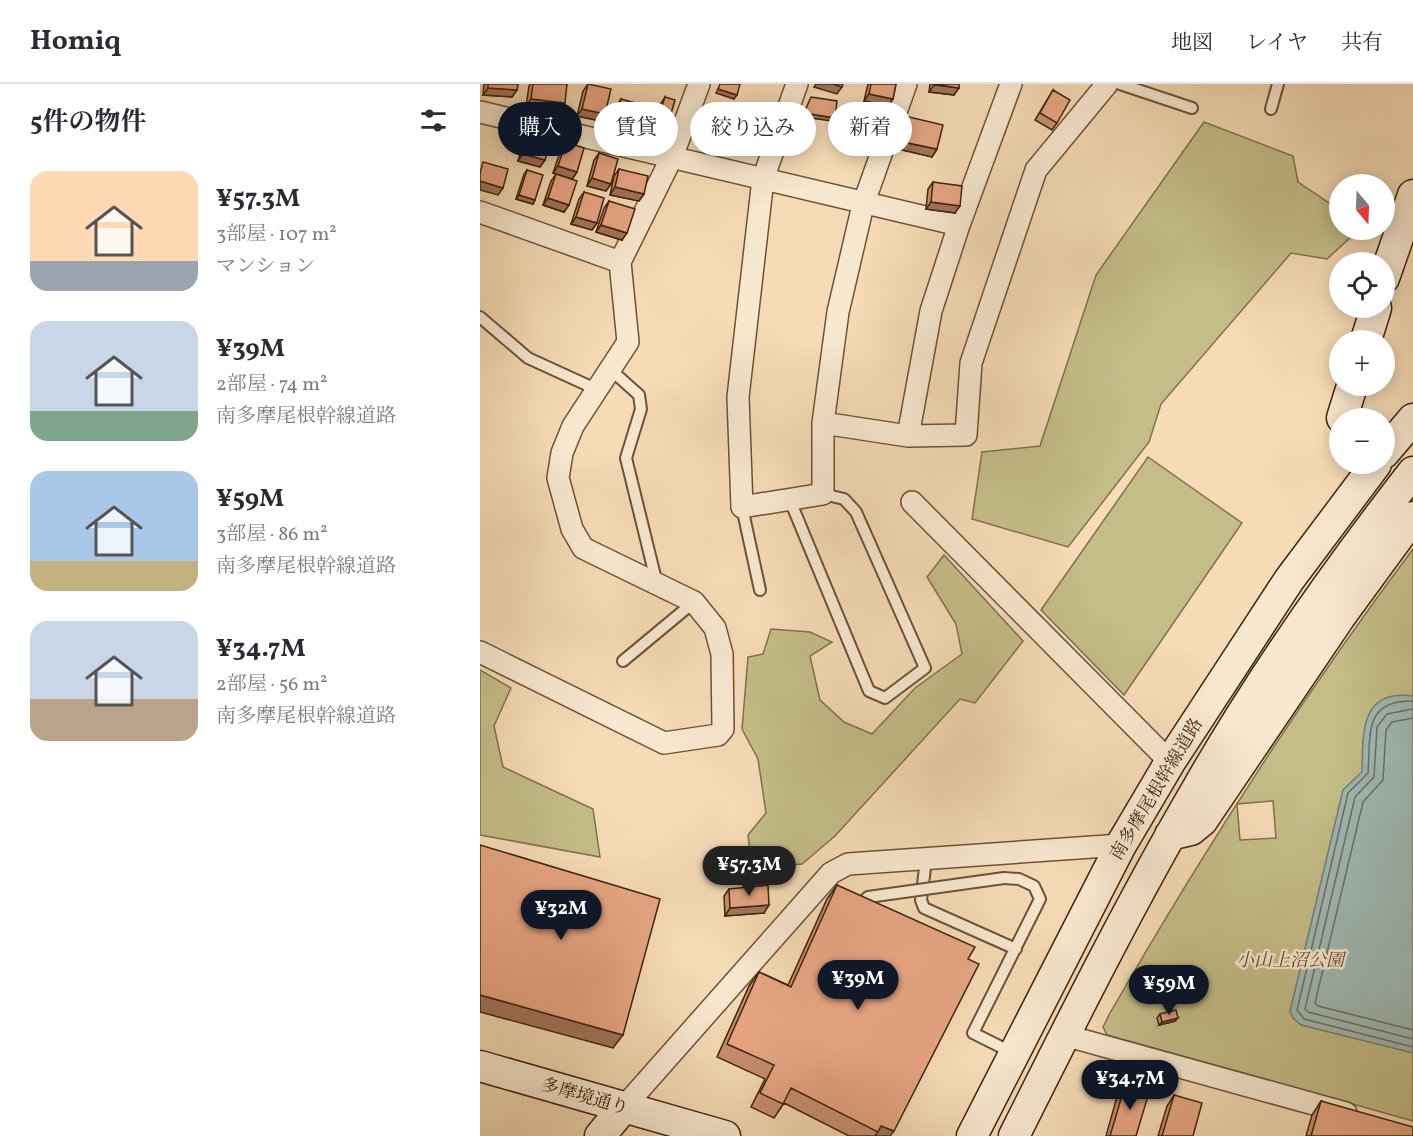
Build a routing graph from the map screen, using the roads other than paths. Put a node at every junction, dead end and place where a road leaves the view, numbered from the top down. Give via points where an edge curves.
1 (699, 84) edge
2 (796, 84) edge
3 (906, 84) edge
4 (1011, 84) edge
5 (1107, 84) edge
6 (1120, 84) edge
7 (1278, 84) edge
8 (1192, 108) dead end
9 (1271, 109) dead end
10 (480, 112) edge
11 (672, 157) junction
12 (763, 179) junction
13 (1413, 195) edge
14 (863, 204) junction
15 (480, 212) edge
16 (958, 225) junction
17 (1393, 252) edge
18 (620, 262) junction
19 (480, 317) edge
20 (611, 370) junction
21 (598, 390) junction
22 (1413, 419) edge
23 (823, 423) junction
24 (908, 436) junction
25 (1395, 440) edge
26 (1413, 472) edge
27 (1359, 474) edge
28 (1367, 474) edge
29 (823, 494) junction
30 (789, 498) junction
31 (912, 502) dead end
32 (742, 507) junction
33 (1401, 510) edge
34 (657, 584) junction
35 (760, 590) dead end
36 (694, 602) junction
37 (480, 652) edge
38 (623, 661) dead end
39 (1170, 762) junction
40 (1121, 845) junction
41 (926, 860) junction
42 (852, 915) edge
43 (1016, 950) junction
44 (1064, 1035) junction
45 (1013, 1053) junction
46 (480, 1066) edge
47 (624, 1107) junction
48 (1368, 1119) edge
49 (600, 1136) edge
50 (725, 1136) edge
51 (972, 1136) edge
52 (1014, 1136) edge

1 - 11 street
2 - 12 street
3 - 14 street
4 - 16 street
5 - 24 street via 1036,170 971,363 966,435
6 - 8 lane
7 - 9 lane
10 - 11 street
11 - 12 street
11 - 18 street
12 - 14 street
12 - 32 street via 738,397
13 - 17 main road
14 - 16 street
14 - 23 street via 838,312
15 - 18 street
16 - 24 street via 931,311
18 - 20 street via 628,342
19 - 21 lane via 528,358
20 - 21 street
20 - 34 lane via 639,395 641,409 626,458
21 - 34 street via 573,426 562,453 558,478 572,529 584,548
22 - 25 main road
23 - 24 street
23 - 29 street
26 - 33 main road, 南多摩尾根幹線道路
27 - 39 main road, 南多摩尾根幹線道路
28 - 33 main road
29 - 30 street
29 - 30 lane via 844,499 856,512 925,668 885,698 869,691
30 - 32 street
31 - 39 street
32 - 35 lane
33 - 44 main road, 南多摩尾根幹線道路 via 1286,648 1170,835
34 - 36 street
36 - 37 street via 715,628 722,654 723,729 718,735 664,743
36 - 38 lane
39 - 40 main road, 南多摩尾根幹線道路
40 - 41 street
40 - 45 main road, 南多摩尾根幹線道路
41 - 43 lane via 921,900 924,908
41 - 47 street via 848,864 831,873
42 - 43 lane, bridge via 868,897 1019,879 1034,886 1040,899
43 - 45 lane via 973,1033
44 - 48 street
44 - 52 main road, 南多摩尾根幹線道路
45 - 51 main road, 南多摩尾根幹線道路
46 - 47 main road, 多摩境通り
47 - 49 main road
47 - 50 main road, 多摩境通り

